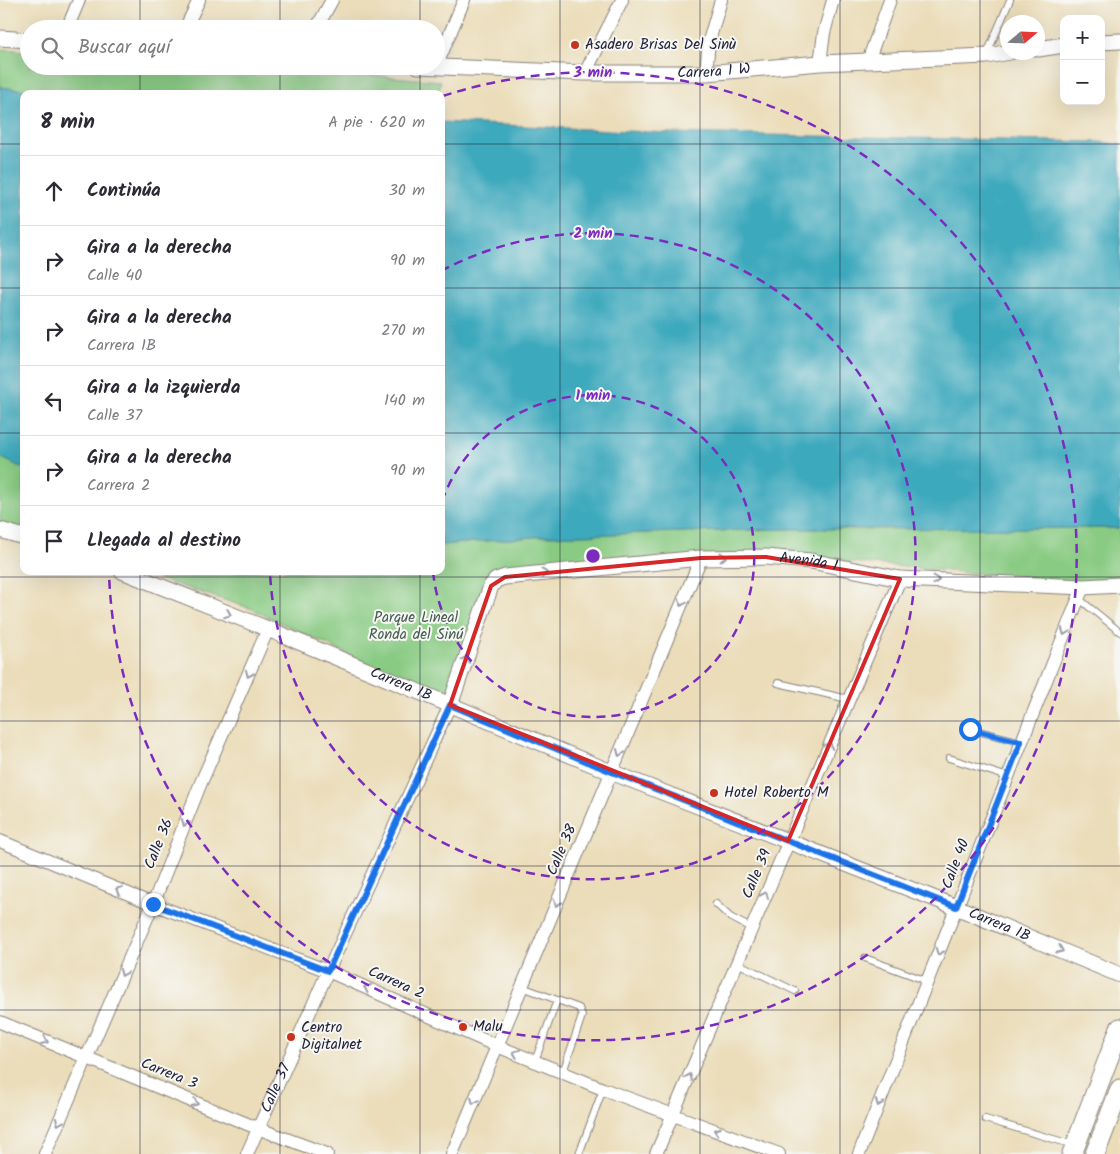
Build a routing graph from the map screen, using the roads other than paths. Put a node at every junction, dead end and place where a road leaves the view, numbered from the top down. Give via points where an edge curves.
1 (79, 0) edge
2 (199, 0) edge
3 (332, 0) edge
4 (464, 0) edge
5 (622, 0) edge
6 (720, 0) edge
7 (833, 0) edge
8 (890, 0) edge
9 (1010, 0) edge
10 (71, 20) edge
11 (189, 20) edge
12 (321, 20) edge
13 (0, 38) edge
14 (20, 39) edge
15 (1120, 41) edge
16 (1105, 42) edge
17 (445, 45) edge
18 (1060, 45) edge
19 (1045, 47) edge
20 (1000, 54) edge
21 (987, 56) junction
22 (868, 61) junction
23 (820, 63) junction
24 (445, 67) edge
25 (706, 72) junction
26 (585, 73) junction
27 (0, 530) edge
28 (20, 536) edge
29 (701, 558) junction
30 (132, 575) edge
31 (900, 579) junction
32 (496, 580) joint
33 (1120, 585) edge
34 (1080, 592) junction
35 (268, 629) junction
36 (1120, 632) edge
37 (778, 683) dead end
38 (848, 699) junction
39 (450, 705) junction
40 (970, 729) dead end
41 (1021, 742) junction
42 (949, 758) dead end
43 (612, 772) junction
44 (1008, 777) junction
45 (788, 840) junction
46 (0, 841) edge
47 (153, 904) junction
48 (716, 904) dead end
49 (956, 907) junction
50 (751, 928) junction
51 (865, 958) dead end
52 (737, 963) junction
53 (328, 971) junction
54 (1120, 975) edge
55 (927, 982) junction
56 (522, 988) junction
57 (795, 991) dead end
58 (557, 1000) junction
59 (0, 1022) edge
60 (1120, 1028) edge
61 (497, 1046) junction
62 (86, 1058) junction
63 (535, 1061) junction
64 (562, 1072) junction
65 (603, 1089) junction
66 (1120, 1089) edge
67 (673, 1114) junction
68 (985, 1119) dead end
69 (258, 1128) junction
70 (1073, 1150) edge
71 (45, 1154) edge
72 (246, 1154) edge
73 (327, 1154) edge
74 (452, 1154) edge
75 (579, 1154) edge
76 (656, 1154) edge
77 (779, 1154) edge
78 (859, 1154) edge
79 (1095, 1154) edge

1 - 10 street
2 - 11 street
3 - 12 street
4 - 17 street
5 - 26 street
6 - 25 street via 709,41
7 - 23 street
8 - 22 street
9 - 21 lane
13 - 14 street
15 - 16 street
18 - 19 street
20 - 21 street, Carrera 1 W
21 - 22 street, Carrera 1 W
22 - 23 street, Carrera 1 W
23 - 25 street, Carrera 1 W
24 - 26 street, Carrera 1 W
25 - 26 street, Carrera 1 W
27 - 28 street
29 -> 31 street, Avenida 1 via 766,557 811,561
32 -> 29 street, Avenida 1
29 -> 43 street, Calle 38
30 -> 35 street, Carrera 1B
31 -> 34 street, Avenida 1
31 - 38 street, Calle 39
39 -> 32 street, Calle 37 via 491,586
33 - 34 street, Avenida 1
34 - 36 lane
34 -> 41 street, Calle 40
35 - 39 street, Carrera 1B
35 -> 47 street, Calle 36 via 200,785
37 - 38 lane
45 -> 38 street, Calle 39
39 - 43 street, Carrera 1B
39 - 53 street, Calle 37
40 - 41 lane
41 - 44 street, Calle 40
42 - 44 lane
43 - 45 street, Carrera 1B
43 -> 56 street, Calle 38
44 - 49 street, Calle 40
45 - 49 street, Carrera 1B
50 -> 45 street, Calle 39
47 -> 46 street, Carrera 2
47 - 53 street, Carrera 2
47 -> 62 street, Calle 36
48 - 50 lane via 730,917
49 -> 54 street, Carrera 1B
49 -> 55 street, Calle 40
50 - 52 street, Calle 39
51 - 55 lane
52 - 57 lane
67 -> 52 street, Calle 39
61 -> 53 street, Carrera 2
53 - 69 street, Calle 37
55 -> 78 street, Calle 40
56 - 58 lane
56 - 61 street, Calle 38
58 - 63 lane
58 - 64 lane via 579,1008 582,1016
59 -> 62 street, Carrera 3
60 - 70 main road
63 -> 61 street, Carrera 2
61 -> 74 street, Calle 38
62 -> 69 street, Carrera 3
62 -> 71 street, Calle 36
63 - 64 street, Carrera 2
64 - 65 street, Carrera 2
65 - 67 street, Carrera 2
65 - 75 lane
66 - 79 main road
67 - 76 street, Calle 39
77 -> 67 street, Carrera 2
68 - 70 lane
69 - 72 street, Calle 37
69 - 73 street, Carrera 3

